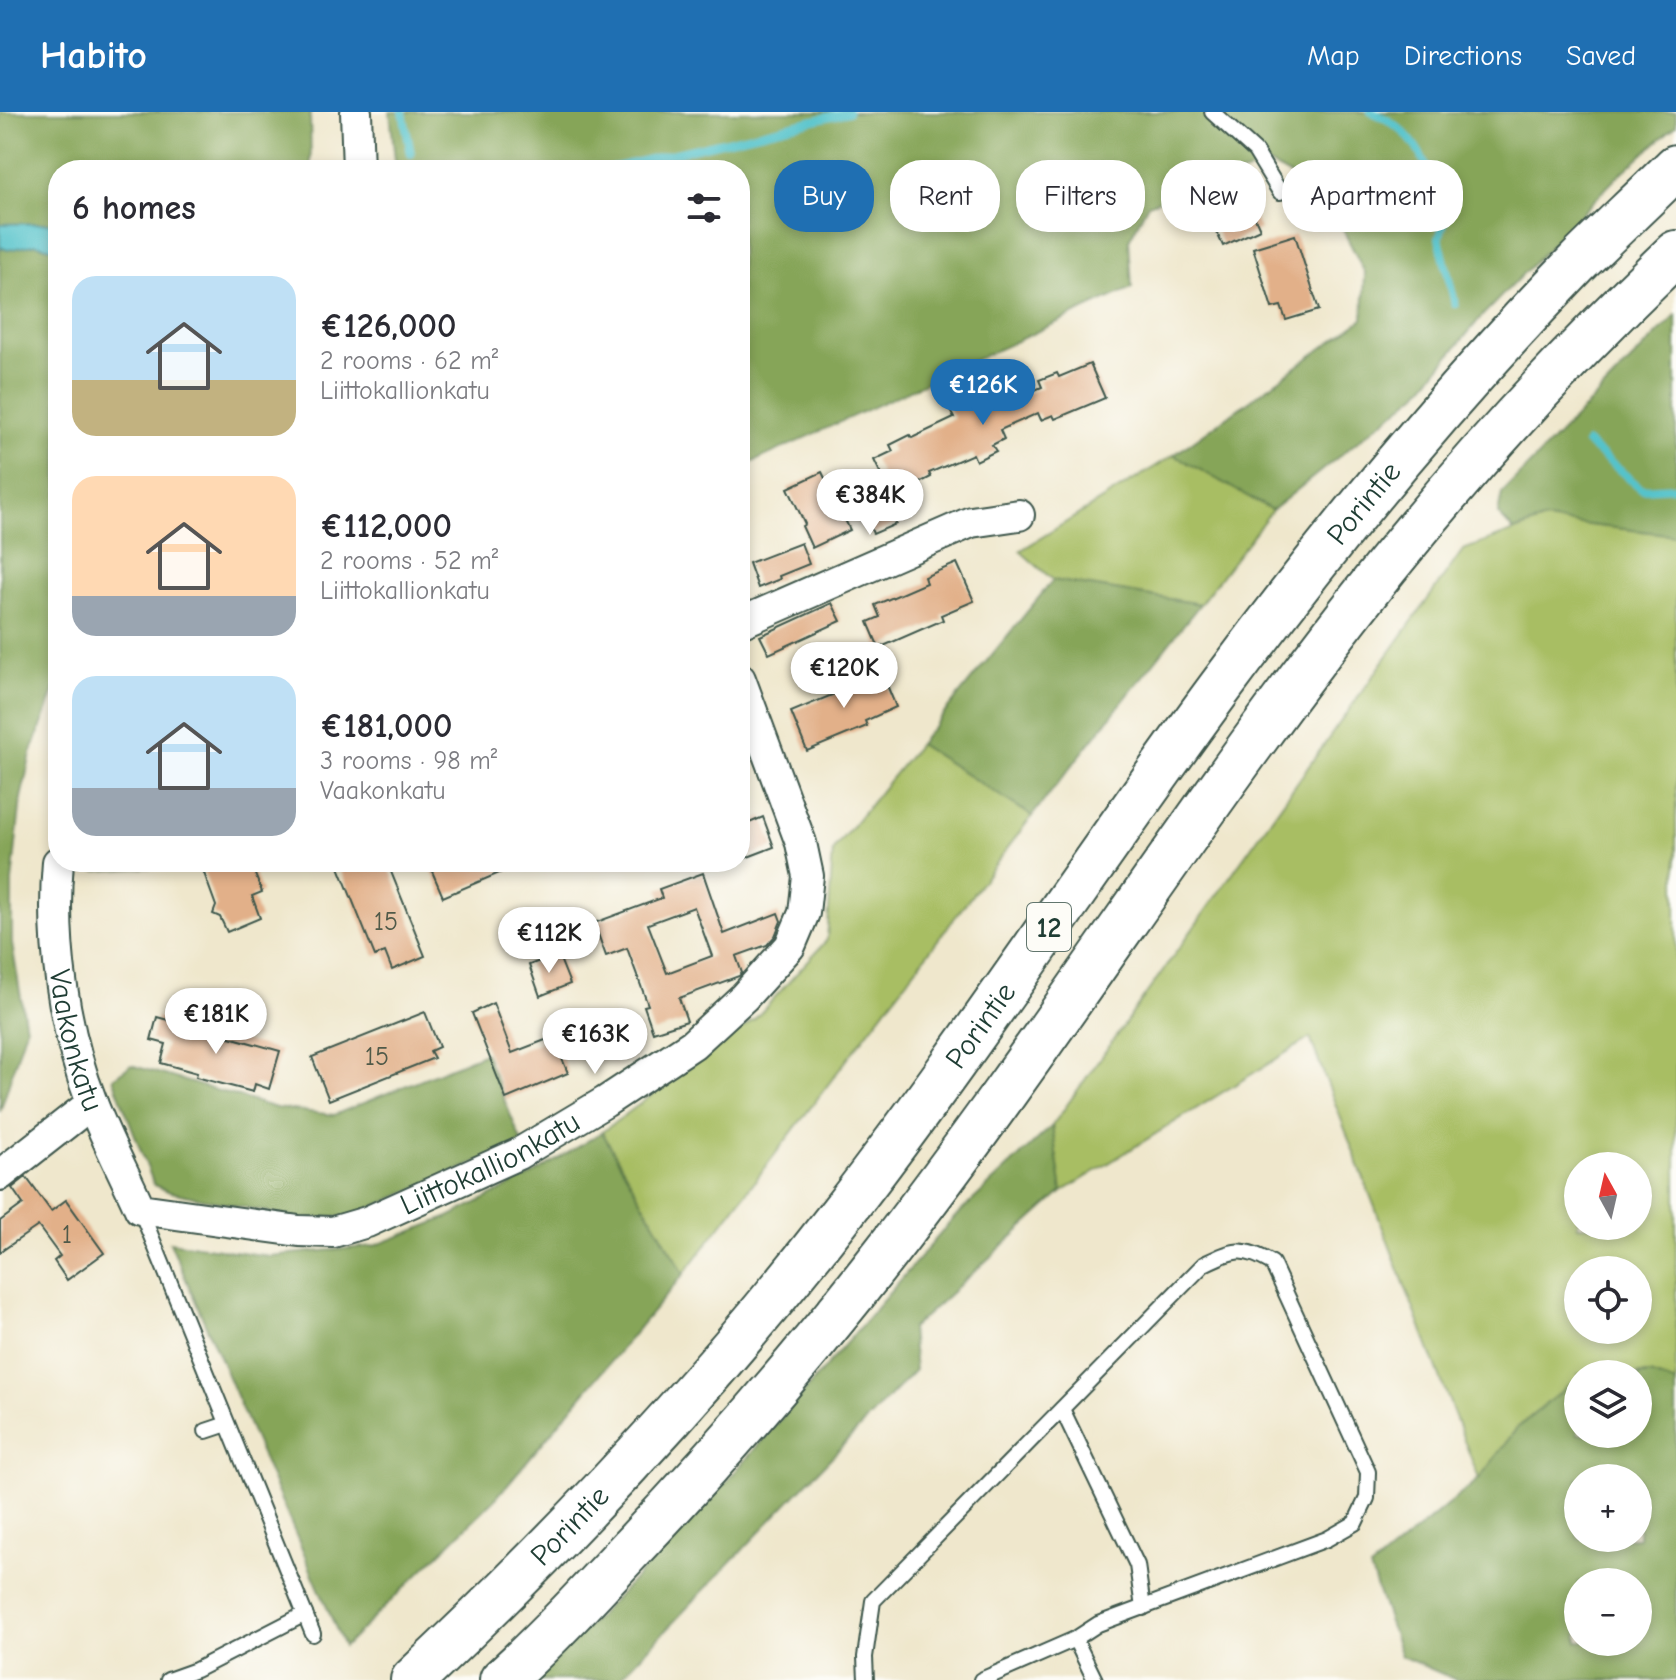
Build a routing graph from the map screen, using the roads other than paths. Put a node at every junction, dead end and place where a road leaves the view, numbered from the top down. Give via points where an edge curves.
1 (356, 112) edge
2 (1212, 112) edge
3 (358, 160) edge
4 (1676, 167) edge
5 (1280, 192) dead end
6 (1676, 253) edge
7 (1019, 515) dead end
8 (750, 619) edge
9 (750, 706) edge
10 (57, 872) edge
11 (92, 1103) junction
12 (0, 1175) edge
13 (140, 1209) junction
14 (1062, 1409) junction
15 (227, 1424) junction
16 (206, 1431) dead end
17 (1143, 1608) junction
18 (305, 1614) junction
19 (313, 1634) dead end
20 (1075, 1639) junction
21 (168, 1680) edge
22 (413, 1680) edge
23 (502, 1680) edge
24 (866, 1680) edge
25 (981, 1680) edge
26 (1095, 1680) edge

1 - 3 street
2 - 5 lane via 1255,151
4 - 22 highway, Porintie / 12 via 1577,263 1468,381 1342,529 1219,688 842,1213 735,1346 629,1465
6 - 23 highway, Porintie / 12 via 1508,425 1387,565 1268,720 889,1249 776,1390 672,1506
7 - 8 street via 971,522
9 - 13 street, Liittokallionkatu via 801,843 808,876 804,913 790,946 693,1044 518,1154 355,1226 333,1232 299,1231
10 - 11 street, Vaakonkatu via 58,964
11 - 12 street
11 - 13 street, Vaakonkatu
13 - 15 lane
14 - 17 lane via 1137,1565
14 - 17 lane via 1204,1264 1233,1250 1253,1252 1272,1263 1368,1472 1367,1498 1355,1523 1327,1539
14 - 24 lane via 873,1601
15 - 16 lane
15 - 18 lane
17 - 20 lane via 1098,1624
18 - 19 lane
18 - 21 lane
20 - 25 lane
20 - 26 lane

